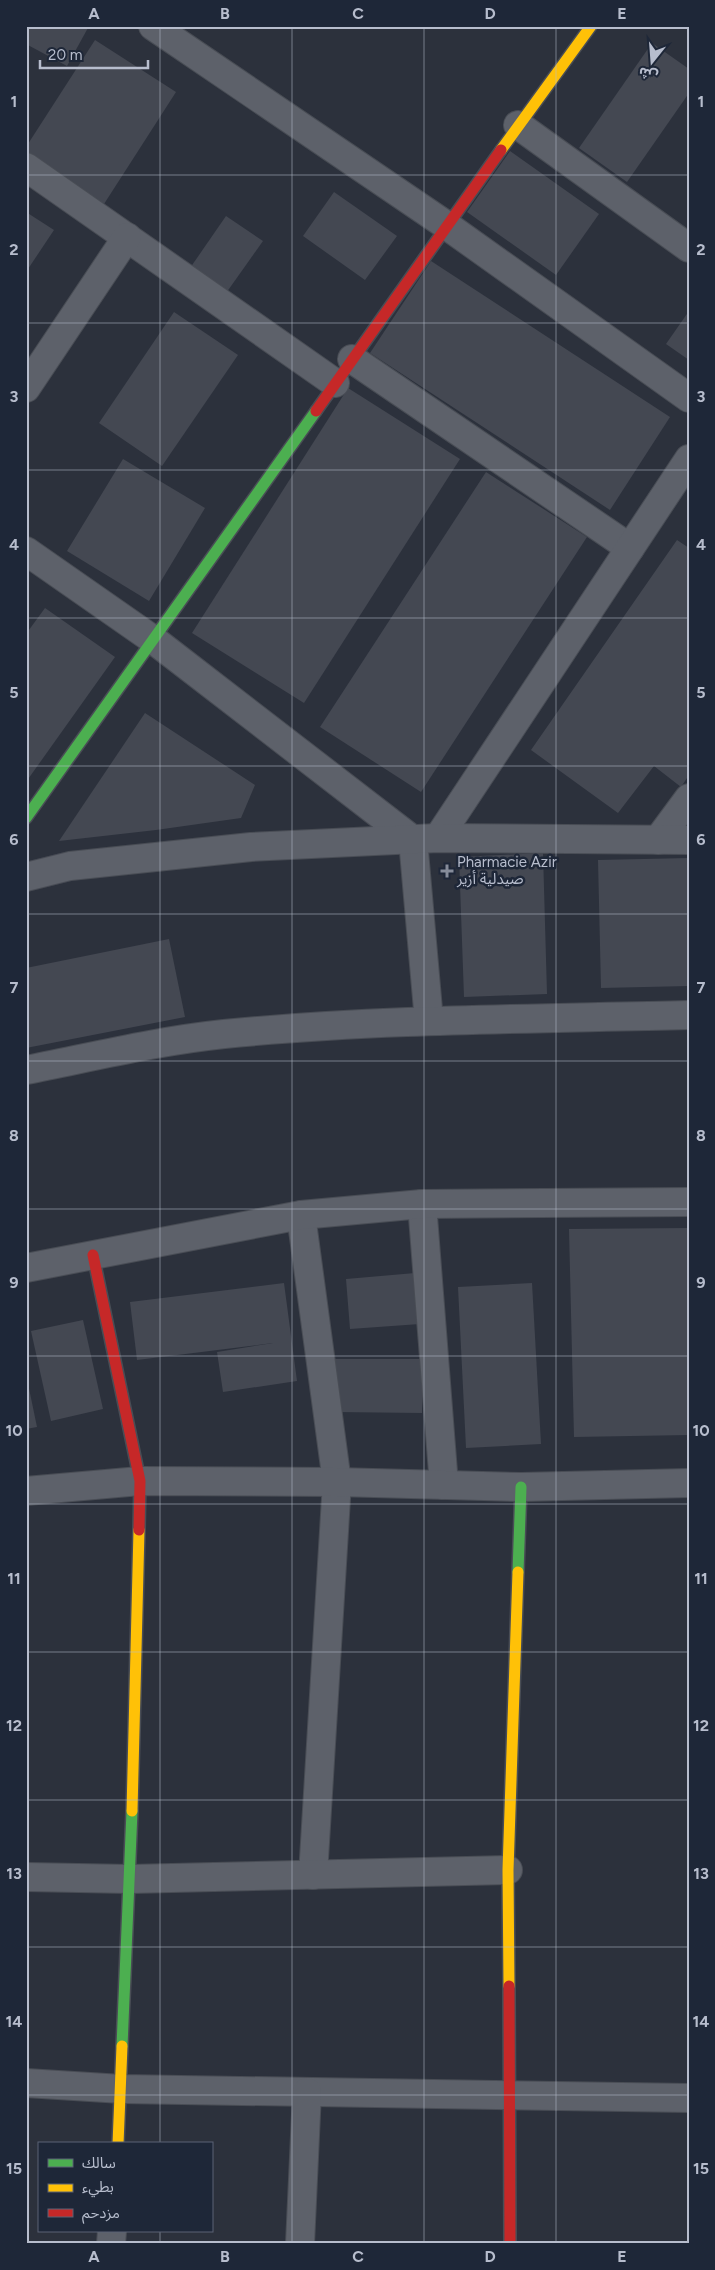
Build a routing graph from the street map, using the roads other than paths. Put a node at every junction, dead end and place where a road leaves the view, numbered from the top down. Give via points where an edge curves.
1 (153, 26) edge
2 (591, 26) edge
3 (518, 125) junction
4 (26, 166) edge
5 (446, 225) junction
6 (127, 237) junction
7 (689, 248) edge
8 (352, 359) junction
9 (335, 383) junction
10 (26, 388) edge
11 (689, 398) edge
12 (689, 459) edge
13 (630, 548) junction
14 (26, 551) edge
15 (155, 641) junction
16 (689, 798) edge
17 (26, 818) edge
18 (425, 839) junction
19 (658, 840) junction
20 (689, 840) edge
21 (26, 877) edge
22 (689, 1015) edge
23 (429, 1021) junction
24 (26, 1070) edge
25 (689, 1202) edge
26 (422, 1204) junction
27 (301, 1215) junction
28 (93, 1255) junction
29 (26, 1268) edge
30 (140, 1481) junction
31 (337, 1482) junction
32 (689, 1483) edge
33 (444, 1485) junction
34 (521, 1487) junction
35 (26, 1491) edge
36 (508, 1870) junction
37 (313, 1875) junction
38 (26, 1876) edge
39 (130, 1879) junction
40 (26, 2083) edge
41 (122, 2089) junction
42 (307, 2092) junction
43 (508, 2095) junction
44 (689, 2098) edge
45 (118, 2142) edge
46 (300, 2244) edge
47 (510, 2244) edge

1 - 5 street
2 - 3 street
3 - 5 street
3 - 7 street
4 - 6 street
5 - 8 street
5 - 11 street
6 - 9 street
6 - 10 street
8 - 9 street
8 - 13 street
9 - 15 street
12 - 13 street
13 - 18 street
14 - 15 street
15 - 17 street
15 - 18 street
16 - 19 street
18 - 19 street
18 - 21 street via 251,847 70,866
18 - 23 street
19 - 20 street
22 - 23 street
23 - 24 street via 224,1034 162,1042
25 - 26 street
26 - 27 street
26 - 33 street
27 - 28 street
27 - 31 street
28 - 29 street
28 - 30 street
30 - 31 street
30 - 35 street
30 - 39 street
31 - 33 street
31 - 37 street
32 - 34 street
33 - 34 street
34 - 36 street
36 - 37 street
36 - 43 street
37 - 39 street
38 - 39 street
39 - 41 street
40 - 41 street
41 - 42 street
41 - 45 street
42 - 43 street
42 - 46 street
43 - 44 street
43 - 47 street

